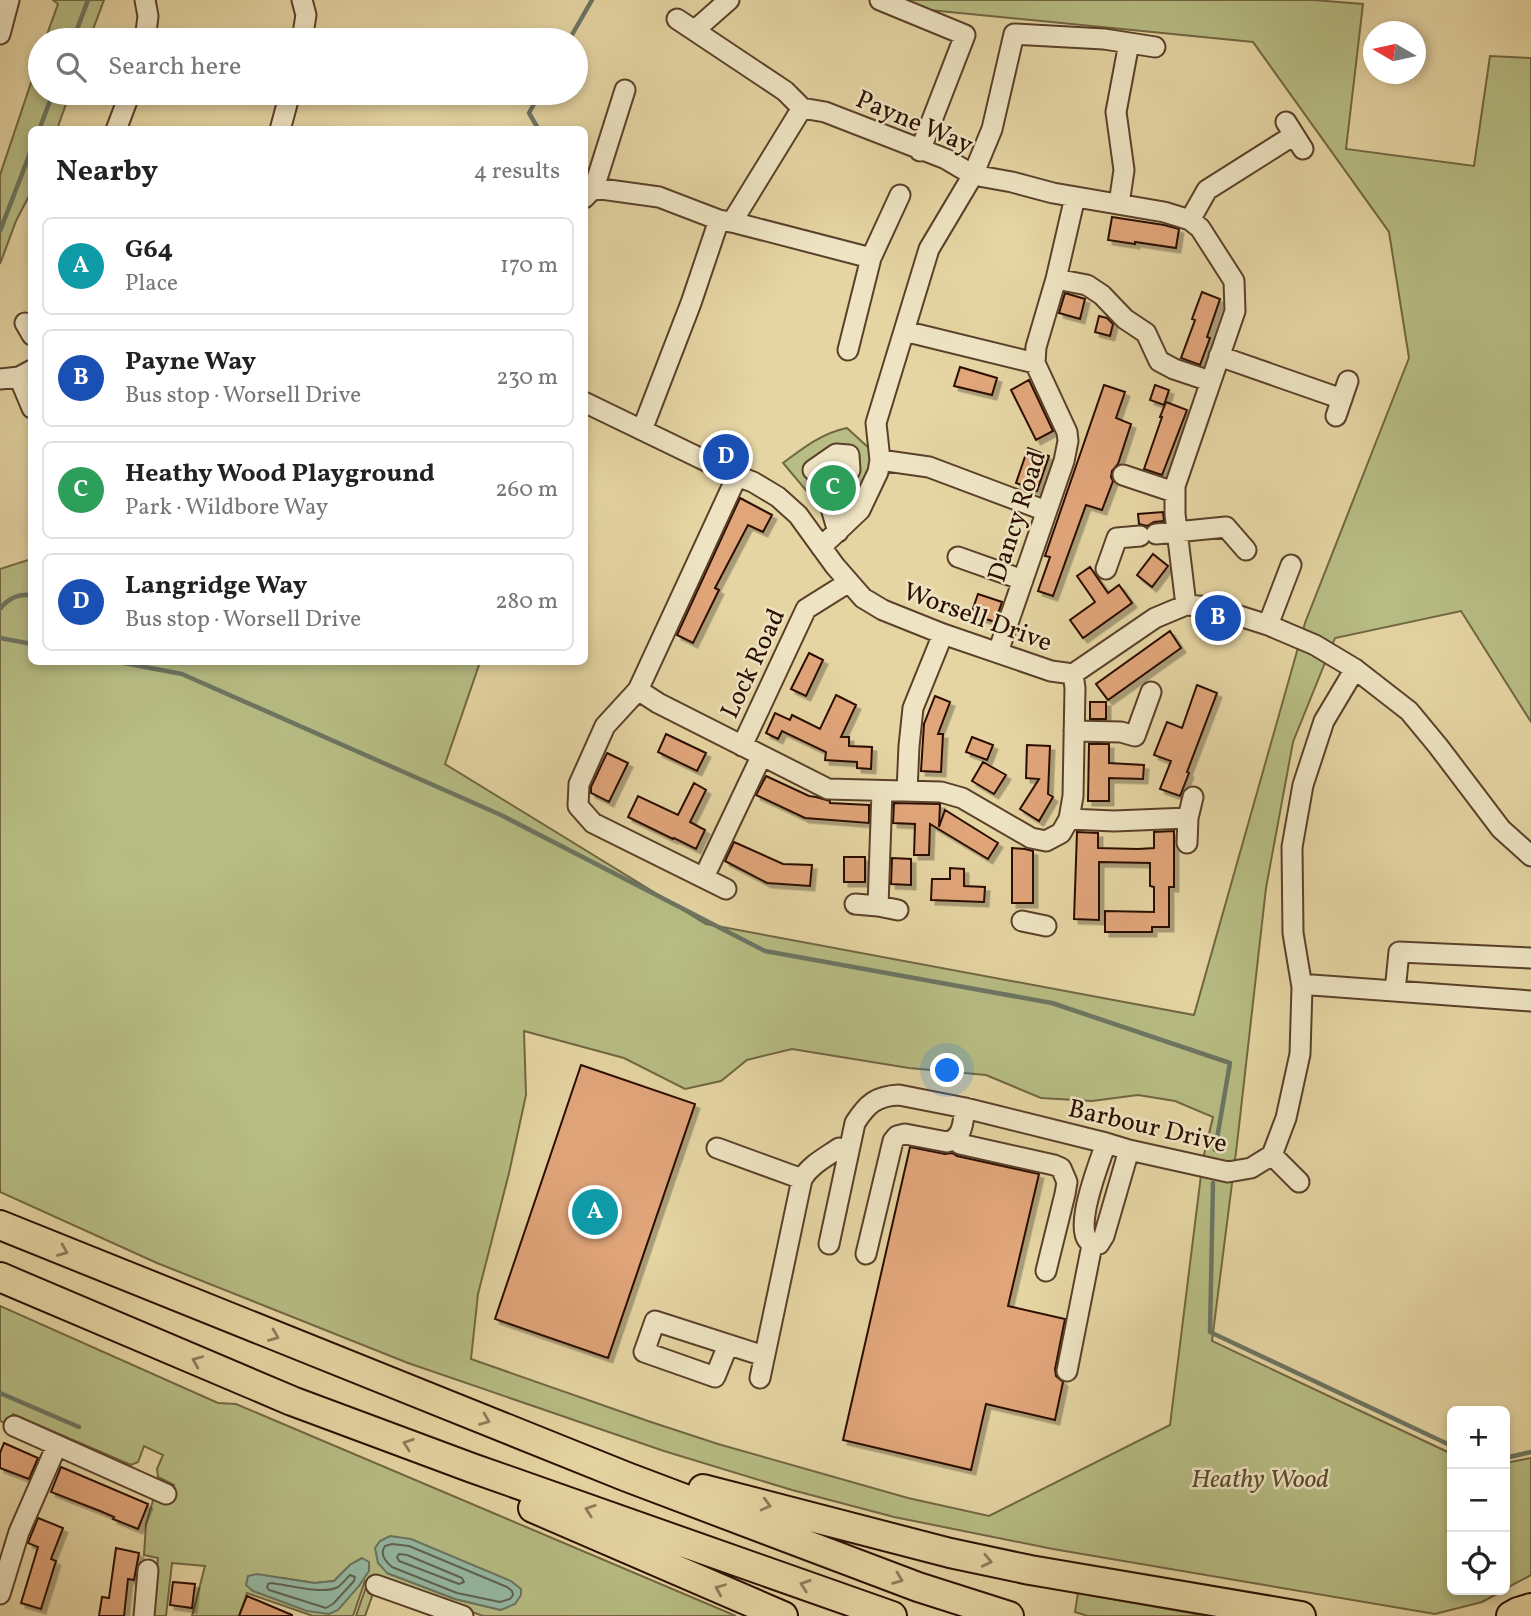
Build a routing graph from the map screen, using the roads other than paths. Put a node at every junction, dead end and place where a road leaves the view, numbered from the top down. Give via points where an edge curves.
1 (9, 0) edge
2 (145, 0) edge
3 (302, 0) edge
4 (729, 0) edge
5 (880, 0) edge
6 (677, 19) dead end
7 (146, 28) edge
8 (304, 28) edge
9 (695, 30) junction
10 (0, 34) edge
11 (1129, 43) junction
12 (1155, 47) dead end
13 (625, 90) dead end
14 (125, 105) edge
15 (287, 105) edge
16 (802, 108) junction
17 (118, 126) edge
18 (281, 126) edge
19 (1294, 135) dead end
20 (920, 150) junction
21 (973, 175) junction
22 (589, 193) edge
23 (900, 195) dead end
24 (1075, 197) junction
25 (1119, 204) junction
26 (1190, 220) junction
27 (729, 222) junction
28 (871, 257) junction
29 (1056, 279) junction
30 (904, 331) junction
31 (848, 350) dead end
32 (1219, 356) junction
33 (1035, 363) junction
34 (17, 375) edge
35 (1210, 381) junction
36 (1342, 398) dead end
37 (28, 399) edge
38 (588, 404) edge
39 (642, 430) junction
40 (880, 460) junction
41 (813, 470) dead end
42 (1123, 475) dead end
43 (737, 476) junction
44 (1174, 492) junction
45 (1046, 511) junction
46 (838, 532) junction
47 (1177, 532) junction
48 (821, 547) junction
49 (1246, 551) dead end
50 (958, 557) dead end
51 (1291, 565) dead end
52 (1106, 569) dead end
53 (1023, 580) junction
54 (849, 582) junction
55 (1186, 605) junction
56 (1268, 625) junction
57 (943, 634) junction
58 (998, 652) junction
59 (1355, 670) junction
60 (1073, 674) junction
61 (638, 690) junction
62 (1152, 692) dead end
63 (1074, 731) junction
64 (742, 746) junction
65 (761, 757) junction
66 (882, 791) junction
67 (907, 791) junction
68 (1192, 797) dead end
69 (1188, 818) junction
70 (1069, 819) junction
71 (1187, 843) dead end
72 (1528, 852) edge
73 (704, 877) junction
74 (726, 889) dead end
75 (855, 904) dead end
76 (878, 906) junction
77 (898, 910) dead end
78 (1022, 921) dead end
79 (1046, 926) dead end
80 (1531, 958) edge
81 (1302, 986) junction
82 (1395, 991) junction
83 (1531, 1001) edge
84 (965, 1108) junction
85 (955, 1139) junction
86 (1106, 1143) junction
87 (718, 1148) dead end
88 (849, 1150) junction
89 (1129, 1150) junction
90 (1272, 1155) junction
91 (802, 1179) junction
92 (1300, 1182) dead end
93 (0, 1225) edge
94 (829, 1244) dead end
95 (1092, 1245) junction
96 (866, 1254) dead end
97 (1046, 1271) dead end
98 (0, 1277) edge
99 (729, 1345) dead end
100 (764, 1356) junction
101 (1068, 1371) dead end
102 (760, 1378) dead end
103 (14, 1426) dead end
104 (57, 1445) junction
105 (472, 1468) junction
106 (627, 1477) junction
107 (166, 1494) dead end
108 (148, 1570) dead end
109 (376, 1586) dead end
110 (0, 1594) edge
111 (145, 1616) edge
112 (463, 1616) edge
113 (783, 1616) edge
114 (892, 1616) edge
115 (1009, 1616) edge
116 (1301, 1616) edge

1 - 10 street
2 - 7 street
3 - 8 street
4 - 9 street
5 - 20 street via 965,36
6 - 9 street
9 - 16 street via 785,91
11 - 12 street
11 - 21 street via 1014,34 992,129
11 - 25 street via 1116,112 1124,170
13 - 22 street
14 - 17 street
15 - 18 street
16 - 20 street, Payne Way via 825,112
16 - 27 street
19 - 26 street via 1207,190
20 - 21 street, Payne Way
21 - 24 street, Payne Way
21 - 30 street via 929,249
22 - 27 street via 659,197
23 - 28 street
24 - 25 street, Payne Way
24 - 29 street
25 - 26 street, Payne Way
26 - 32 street via 1234,281 1235,311
27 - 28 street
27 - 39 street via 691,303
28 - 31 street
29 - 33 street
29 - 35 street via 1087,285 1146,333 1159,361
30 - 33 street
30 - 40 street via 876,423
32 - 35 street
32 - 36 street
33 - 45 street, Dancy Road via 1068,441
34 - 37 street
35 - 44 street
38 - 39 street, Worsell Drive
39 - 43 street, Worsell Drive
40 - 45 street via 929,467
40 - 46 street via 860,510
41 - 46 street via 836,454 849,456 850,470 833,495 831,508
42 - 44 street
43 - 48 street, Worsell Drive via 778,497
43 - 61 street
44 - 47 street
45 - 53 street, Dancy Road
46 - 48 street
47 - 49 street via 1226,527
47 - 52 street via 1117,538
47 - 55 street
48 - 54 street, Worsell Drive
50 - 53 street
51 - 56 street
53 - 58 street, Dancy Road
54 - 57 street, Worsell Drive via 883,610
54 - 64 street, Lock Road via 806,609
55 - 56 street via 1211,607
55 - 60 street, Worsell Drive via 1156,618
56 - 59 street via 1315,645
57 - 58 street, Worsell Drive
57 - 67 street via 913,708
58 - 60 street, Worsell Drive
59 - 72 street via 1409,711 1501,829
59 - 81 street via 1324,720 1303,785 1294,835 1293,933
60 - 63 street
61 - 64 street
61 - 73 street via 605,726 579,784 578,806 593,823
62 - 63 street via 1135,736
63 - 70 street
64 - 65 street
65 - 66 street via 828,789
65 - 73 street
66 - 67 street
66 - 76 street
67 - 70 street via 962,797 1031,838 1046,841 1061,833
68 - 69 street
69 - 70 street
69 - 71 street
73 - 74 street
75 - 76 street
76 - 77 street
78 - 79 street
80 - 82 street via 1399,952
81 - 82 street
81 - 90 street via 1300,1054 1286,1118
82 - 83 street
84 - 85 street
84 - 86 street, Barbour Drive
84 - 88 street, Barbour Drive via 889,1095 863,1110
85 - 96 street via 947,1142 905,1134 893,1141
85 - 97 street via 960,1144 1061,1168 1067,1182
86 - 89 street, Barbour Drive
86 - 95 street via 1083,1224
87 - 91 street
88 - 91 street via 839,1149
88 - 94 street, Barbour Drive
89 - 90 street, Barbour Drive via 1228,1172 1251,1168
89 - 95 street via 1104,1237
90 - 92 street
91 - 100 street
93 -> 106 highway
95 - 101 street
105 -> 98 highway via 292,1401
99 - 100 street
100 - 102 street
103 - 104 street
104 - 107 street
104 - 110 street via 19,1532
113 -> 105 highway via 526,1504
114 -> 105 highway
106 -> 115 highway via 918,1587
106 -> 116 highway via 709,1490 1030,1570
108 - 111 street
109 - 112 street

